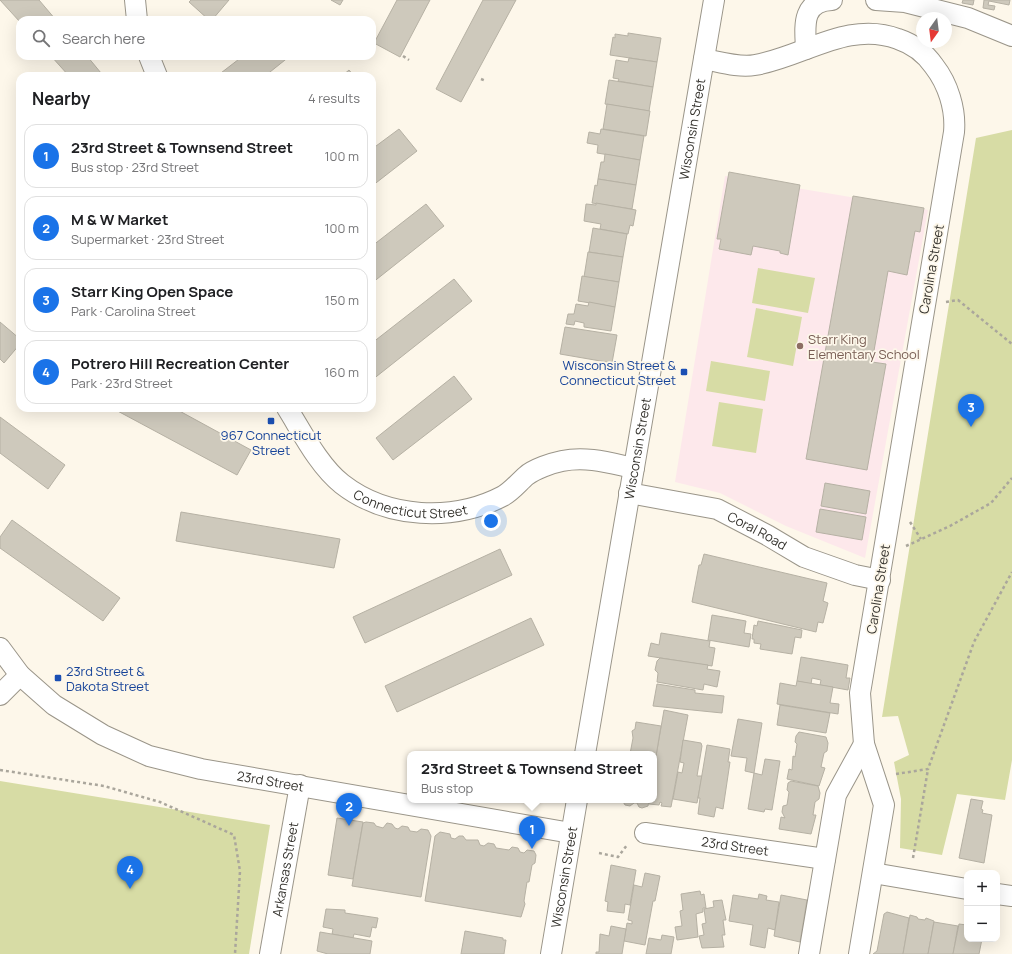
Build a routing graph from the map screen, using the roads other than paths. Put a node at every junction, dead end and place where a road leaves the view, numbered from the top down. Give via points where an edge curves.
1 (135, 0) edge
2 (714, 0) edge
3 (832, 0) edge
4 (876, 0) edge
5 (137, 16) edge
6 (1012, 36) edge
7 (806, 49) junction
8 (704, 59) junction
9 (151, 60) edge
10 (155, 72) edge
11 (290, 412) edge
12 (634, 468) junction
13 (629, 493) junction
14 (880, 580) junction
15 (0, 648) edge
16 (20, 675) junction
17 (0, 695) edge
18 (864, 744) junction
19 (586, 751) edge
20 (300, 785) junction
21 (576, 803) edge
22 (571, 833) junction
23 (645, 833) dead end
24 (825, 859) junction
25 (874, 873) junction
26 (964, 888) edge
27 (1000, 894) edge
28 (1012, 896) edge
29 (270, 954) edge
30 (551, 954) edge
31 (809, 954) edge
32 (859, 954) edge

1 - 5 street
2 - 8 street, Wisconsin Street
3 - 7 street via 813,6 805,18
4 - 6 street via 904,2 968,18
7 - 8 street, Carolina Street via 753,66
7 - 14 street, Carolina Street via 827,41 860,34 877,33 908,42 939,72 954,117 954,132
8 - 12 street, Wisconsin Street
9 - 10 street
11 - 12 street, Connecticut Street via 319,458 342,484 370,501 401,510 441,514 470,508 504,495 528,474 562,461 596,460
12 - 13 street, Wisconsin Street
13 - 14 street, Coral Road via 717,509 804,557 855,575
13 - 19 street, Wisconsin Street
14 - 18 street, Carolina Street via 860,693
15 - 16 street, 23rd Street
16 - 17 street
16 - 20 street, 23rd Street via 60,709 103,735 149,756
18 - 24 street via 836,795
18 - 25 street, Carolina Street via 884,805
20 - 22 street, 23rd Street
20 - 29 street, Arkansas Street
21 - 22 street, Wisconsin Street
22 - 30 street, Wisconsin Street
23 - 24 street, 23rd Street
24 - 31 street
25 - 26 street
25 - 32 street, Carolina Street
27 - 28 street

